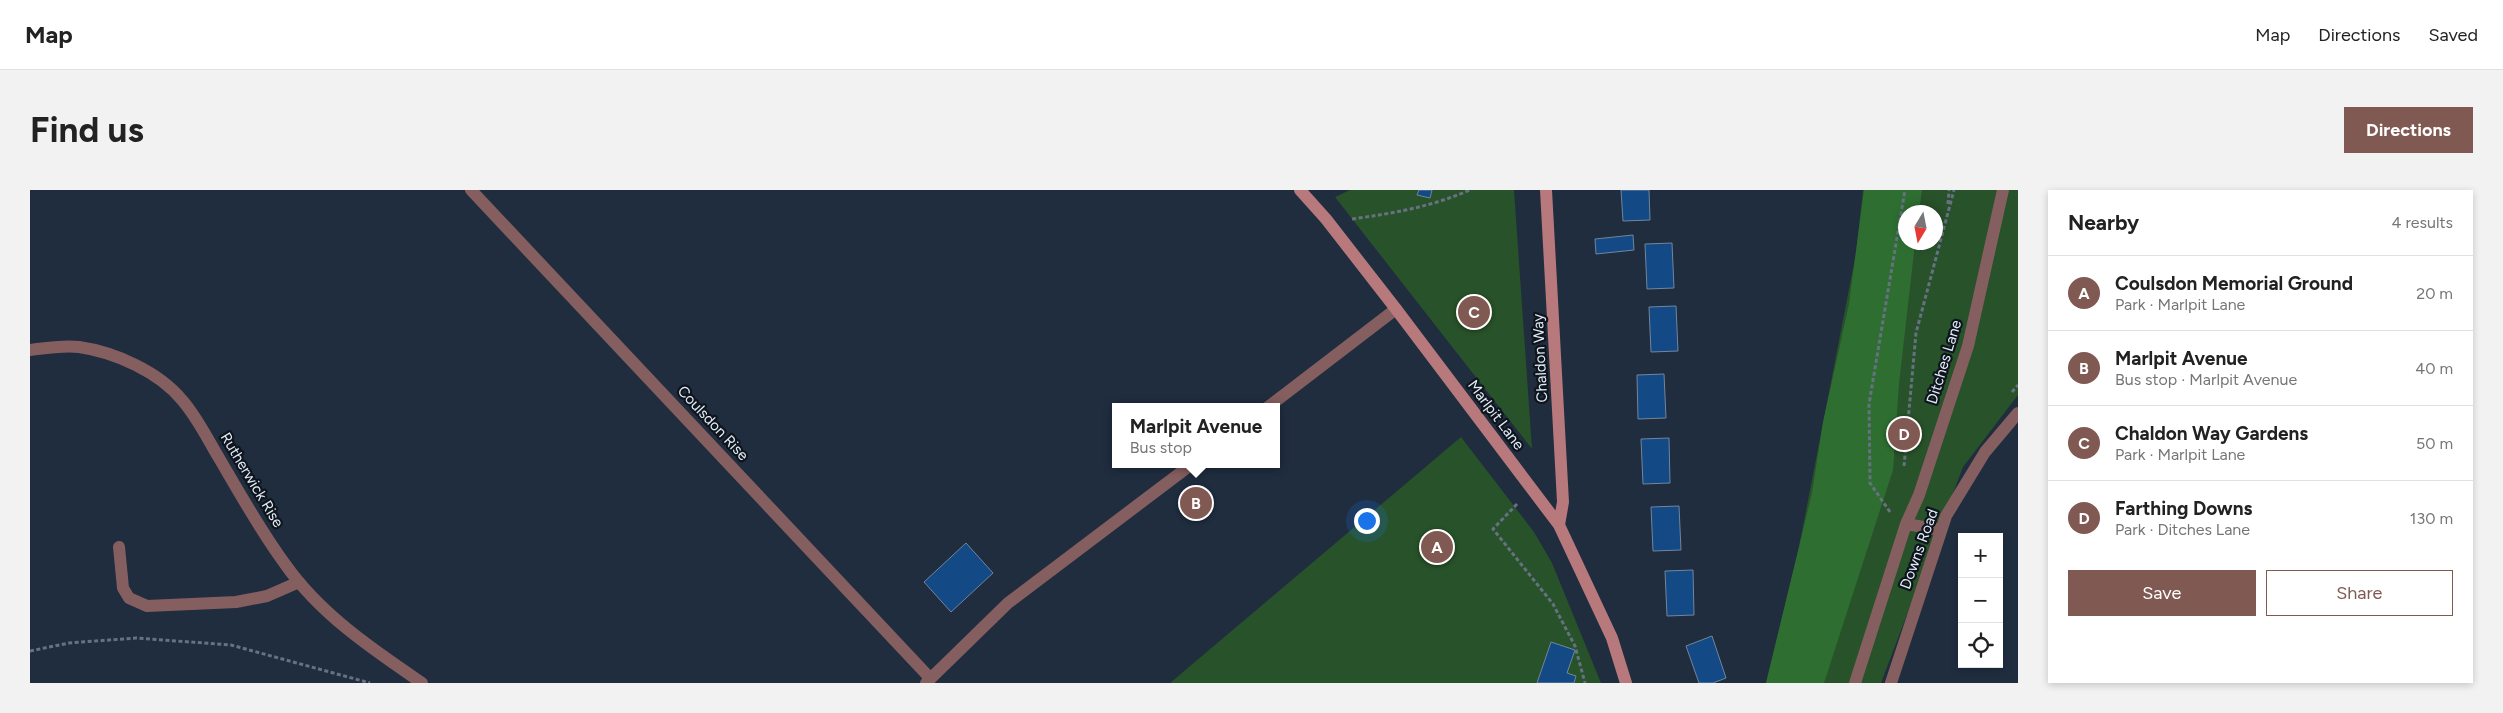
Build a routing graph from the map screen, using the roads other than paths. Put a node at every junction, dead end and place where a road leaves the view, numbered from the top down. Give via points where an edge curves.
1 (472, 190) edge
2 (1300, 190) edge
3 (1546, 190) edge
4 (2003, 190) edge
5 (1396, 309) junction
6 (30, 350) edge
7 (1273, 403) edge
8 (2018, 413) edge
9 (1187, 468) edge
10 (1906, 524) junction
11 (1559, 525) junction
12 (1941, 530) junction
13 (119, 547) dead end
14 (299, 582) junction
15 (928, 681) edge
16 (422, 683) edge
17 (1626, 683) edge
18 (1855, 683) edge
19 (1891, 683) edge

1 - 15 street, Coulsdon Rise
2 - 5 main road, Marlpit Lane
3 - 11 main road, Chaldon Way via 1563,502
4 - 10 street, Ditches Lane via 1968,346 1919,495
5 - 7 street
5 - 11 main road, Marlpit Lane
6 - 14 street, Rutherwick Rise via 79,347 104,353 164,382 182,399 201,426 248,508
8 - 12 street, Downs Road via 1985,452 1946,516
9 - 15 street via 1008,603
10 - 12 street
10 - 18 street, Ditches Lane
11 - 17 main road, Marlpit Lane via 1612,638
12 - 19 street, Downs Road
13 - 14 street via 123,588 129,598 147,606 236,602 267,596
14 - 16 street, Rutherwick Rise via 367,646

